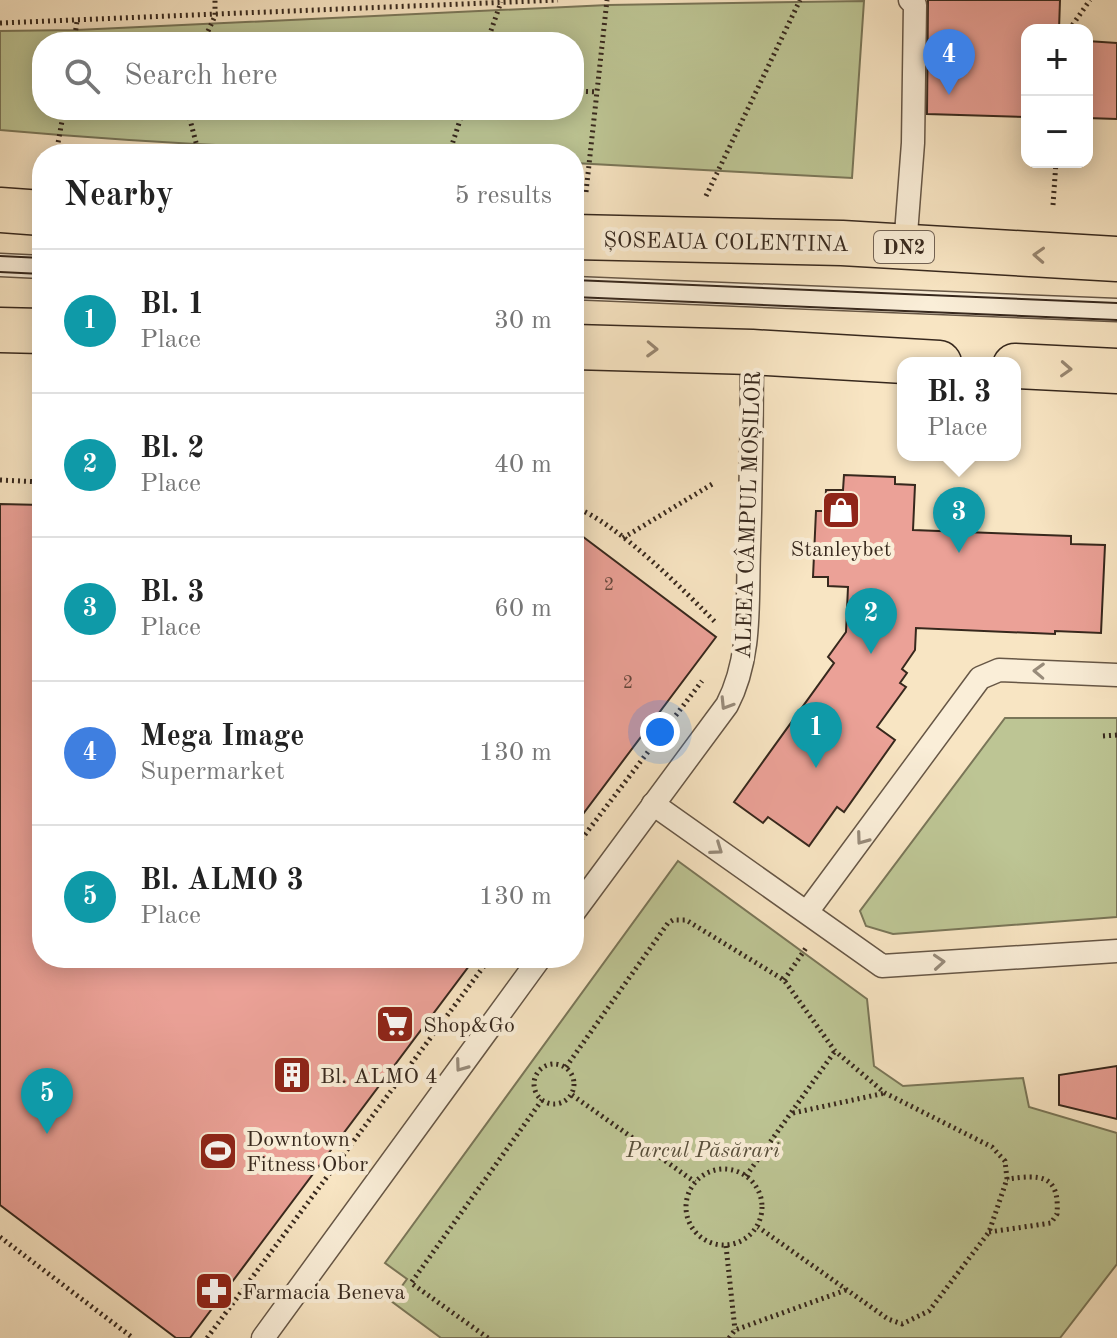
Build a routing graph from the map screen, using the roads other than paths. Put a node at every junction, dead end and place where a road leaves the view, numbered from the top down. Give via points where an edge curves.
1 (910, 0) edge
2 (0, 210) edge
3 (32, 212) edge
4 (584, 237) edge
5 (905, 247) junction
6 (1117, 259) edge
7 (0, 265) edge
8 (32, 267) edge
9 (584, 288) edge
10 (1117, 310) edge
11 (0, 330) edge
12 (32, 331) edge
13 (584, 347) edge
14 (752, 352) junction
15 (897, 361) edge
16 (1021, 366) edge
17 (1117, 371) edge
18 (1117, 675) edge
19 (653, 804) junction
20 (584, 898) edge
21 (815, 918) junction
22 (1117, 951) edge
23 (533, 968) edge
24 (263, 1338) edge

1 - 5 lane via 915,5 913,143
2 - 3 main road
4 - 5 main road, ȘOSEAUA COLENTINA / DN2
6 -> 5 main road, ȘOSEAUA COLENTINA / DN2
7 - 8 lane
9 - 10 lane
11 - 12 main road
13 -> 14 main road
14 - 15 main road
14 -> 19 lane, ALEEA CÂMPUL MOȘILOR via 742,673 727,705
16 -> 17 main road
18 -> 21 lane via 999,670 980,678
19 - 20 lane, ALEEA CÂMPUL MOȘILOR
19 -> 21 lane
21 -> 22 lane via 882,966
23 -> 24 lane

